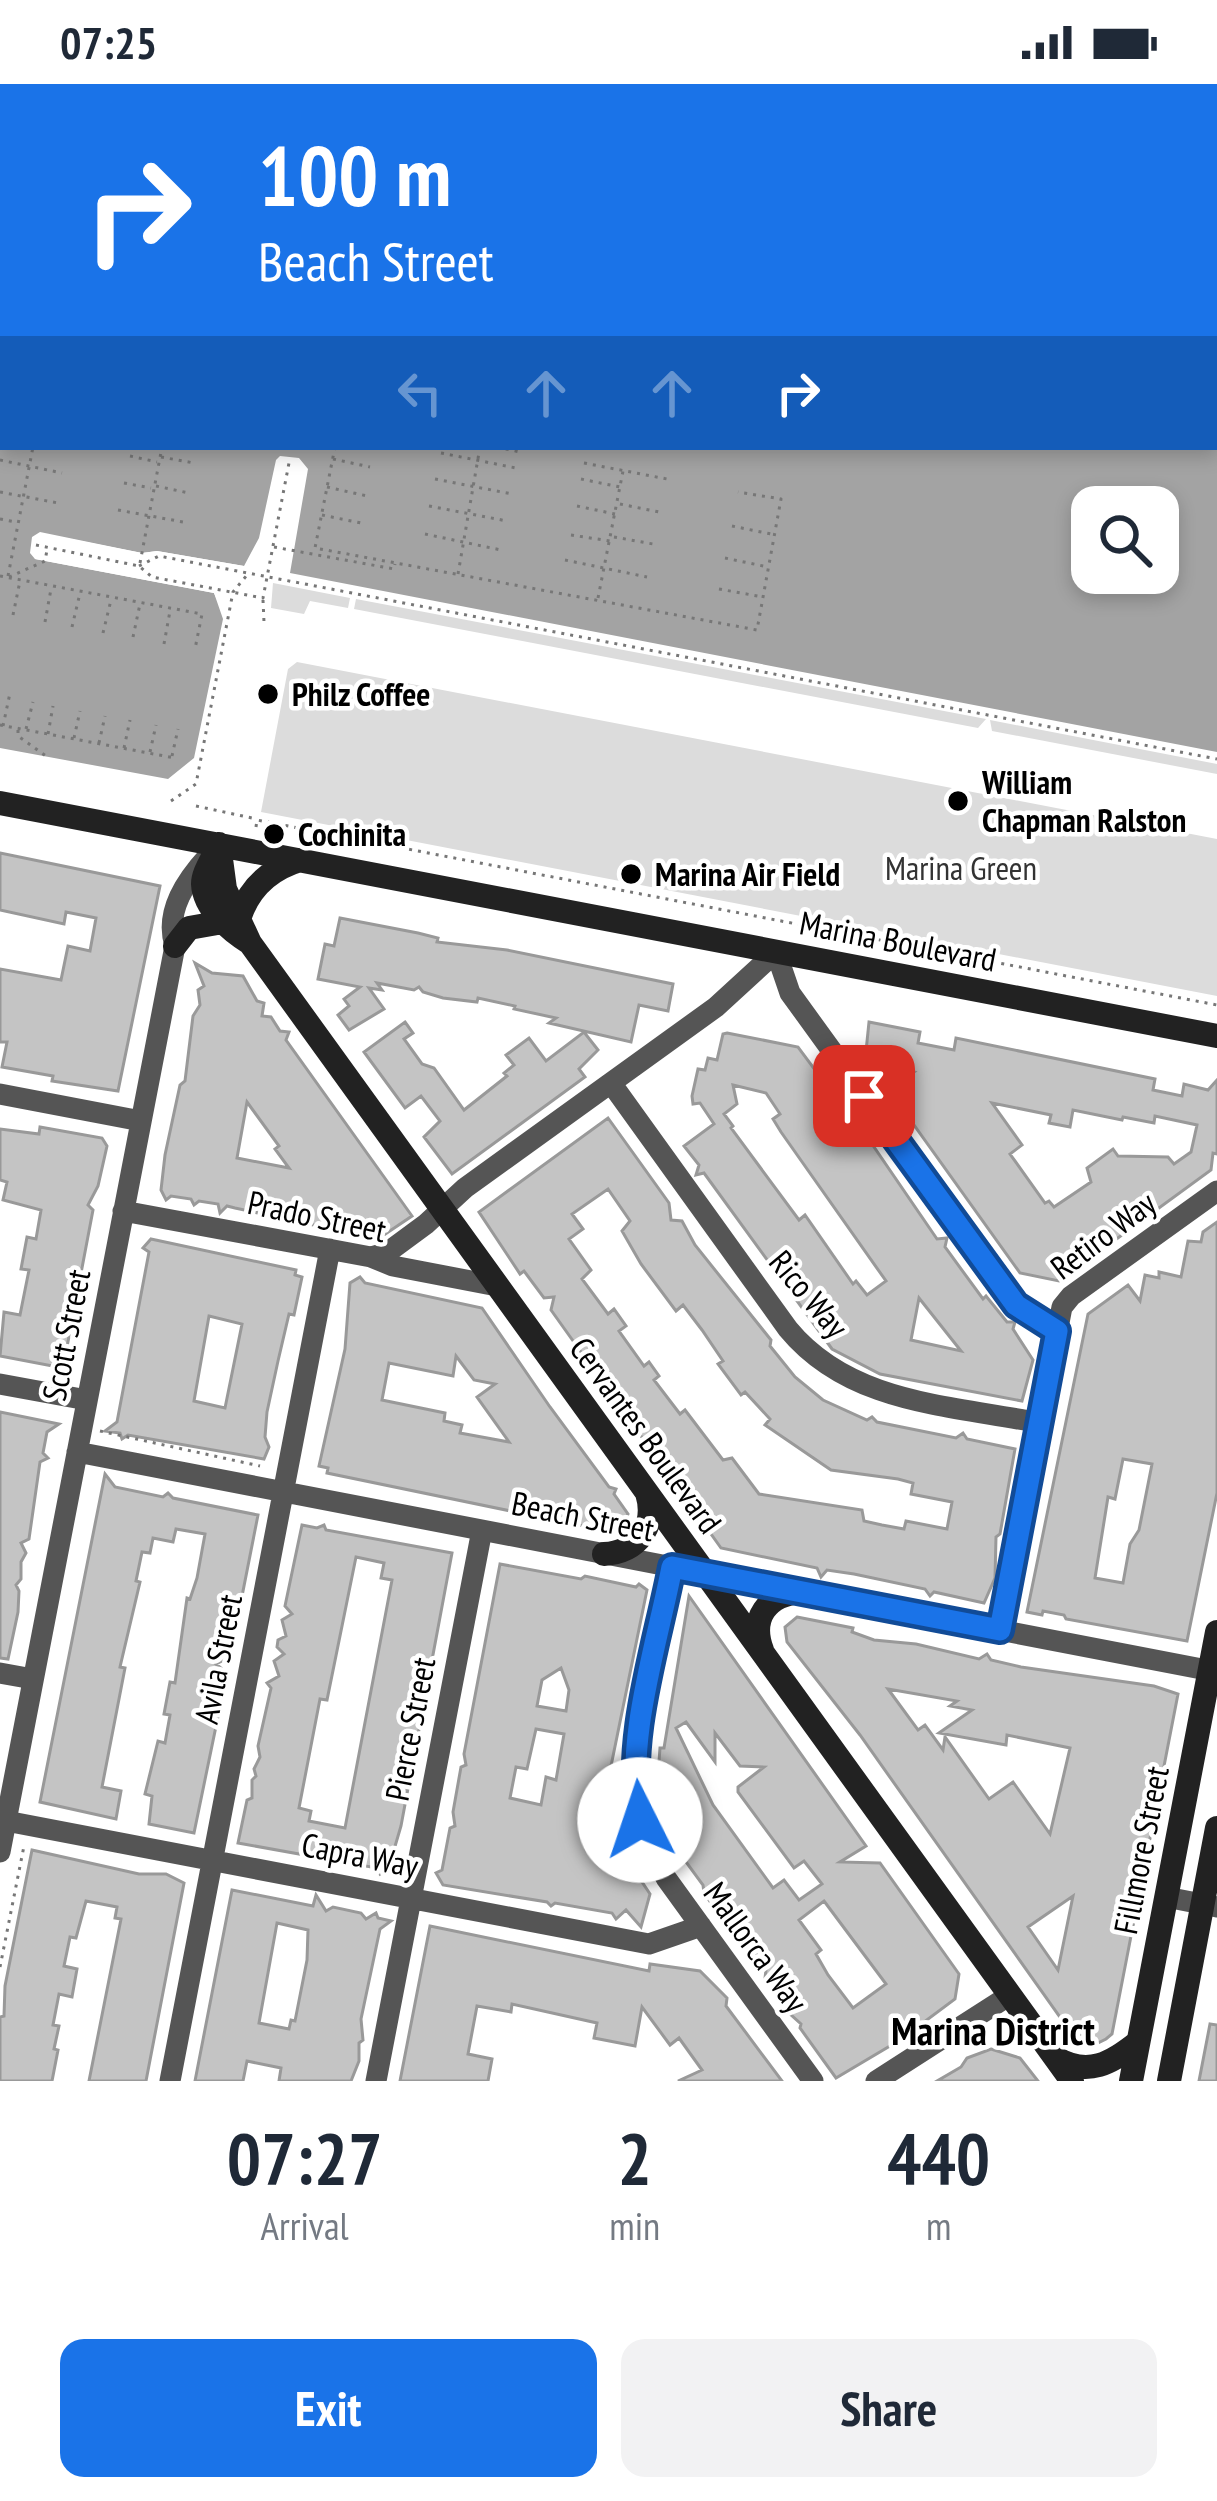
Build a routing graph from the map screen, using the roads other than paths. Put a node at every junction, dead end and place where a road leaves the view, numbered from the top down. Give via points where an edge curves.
1 (0, 802) edge
2 (219, 844) junction
3 (300, 860) junction
4 (232, 919) junction
5 (175, 946) junction
6 (776, 952) junction
7 (1217, 1036) edge
8 (611, 1083) junction
9 (0, 1094) edge
10 (140, 1121) junction
11 (1217, 1190) edge
12 (442, 1209) junction
13 (123, 1211) junction
14 (330, 1249) junction
15 (370, 1257) junction
16 (497, 1286) junction
17 (1057, 1331) junction
18 (0, 1384) edge
19 (87, 1400) junction
20 (1040, 1423) junction
21 (77, 1452) junction
22 (646, 1490) junction
23 (284, 1492) junction
24 (482, 1530) junction
25 (604, 1554) junction
26 (672, 1567) junction
27 (706, 1574) junction
28 (800, 1592) junction
29 (1000, 1630) junction
30 (1217, 1632) edge
31 (763, 1652) junction
32 (1213, 1671) edge
33 (0, 1673) edge
34 (33, 1679) junction
35 (6, 1822) junction
36 (1217, 1828) edge
37 (0, 1852) edge
38 (212, 1861) junction
39 (1166, 1897) junction
40 (411, 1898) junction
41 (1210, 1905) edge
42 (701, 1926) junction
43 (1010, 1995) junction
44 (1138, 2042) junction
45 (1056, 2058) junction
46 (170, 2081) edge
47 (376, 2081) edge
48 (813, 2081) edge
49 (875, 2081) edge
50 (1072, 2081) edge
51 (1131, 2081) edge
52 (1169, 2081) edge

1 - 2 street, Marina Boulevard
2 - 3 street, Marina Boulevard
2 - 4 street via 203,887
2 - 5 street, Scott Street via 182,892 171,928
3 - 4 street via 258,883
3 - 6 street, Marina Boulevard
4 - 5 street via 189,928
4 - 12 street, Cervantes Boulevard
5 - 10 street, Scott Street
6 - 7 street, Marina Boulevard
6 - 8 street via 731,996
6 - 17 street via 790,993 1016,1305
8 - 12 street
8 - 20 street, Rico Way via 819,1361 872,1389
9 - 10 street
10 - 13 street, Scott Street
11 - 17 street, Retiro Way via 1071,1296
12 - 15 street
12 - 16 street, Cervantes Boulevard
13 - 14 street, Prado Street
13 - 19 street, Scott Street
14 - 15 street, Prado Street
14 - 23 street, Avila Street
15 - 16 street, Prado Street
16 - 22 street, Cervantes Boulevard
17 - 20 street, Retiro Way
18 - 19 street
19 - 21 street, Scott Street
20 - 29 street, Retiro Way
21 - 23 street, Beach Street
21 - 34 street, Scott Street
22 - 25 street via 651,1513 642,1535 628,1549
22 - 27 street, Cervantes Boulevard
23 - 24 street, Beach Street
23 - 38 street, Avila Street
24 - 25 street, Beach Street
24 - 40 street, Pierce Street
25 - 26 street, Beach Street
26 - 27 street, Beach Street
26 - 42 street, Mallorca Way via 635,1787 650,1850
27 - 28 street, Beach Street
27 - 31 street, Cervantes Boulevard
28 - 29 street, Beach Street
28 - 31 street via 778,1596 764,1610 757,1630
29 - 32 street, Beach Street
30 - 32 street, Fillmore Street
31 - 43 street, Cervantes Boulevard
32 - 39 street, Fillmore Street
33 - 34 street
34 - 35 street, Scott Street
35 - 37 street, Scott Street
35 - 38 street, Capra Way
36 - 41 street
38 - 40 street, Capra Way
38 - 46 street, Avila Street
39 - 41 street
39 - 44 street, Fillmore Street
40 - 42 street, Capra Way via 649,1944
40 - 47 street, Pierce Street
41 - 52 street
42 - 48 street, Mallorca Way
43 - 45 street, Cervantes Boulevard
43 - 49 street
44 - 45 street via 1098,2067
44 - 51 street, Fillmore Street
45 - 50 street, Cervantes Boulevard

